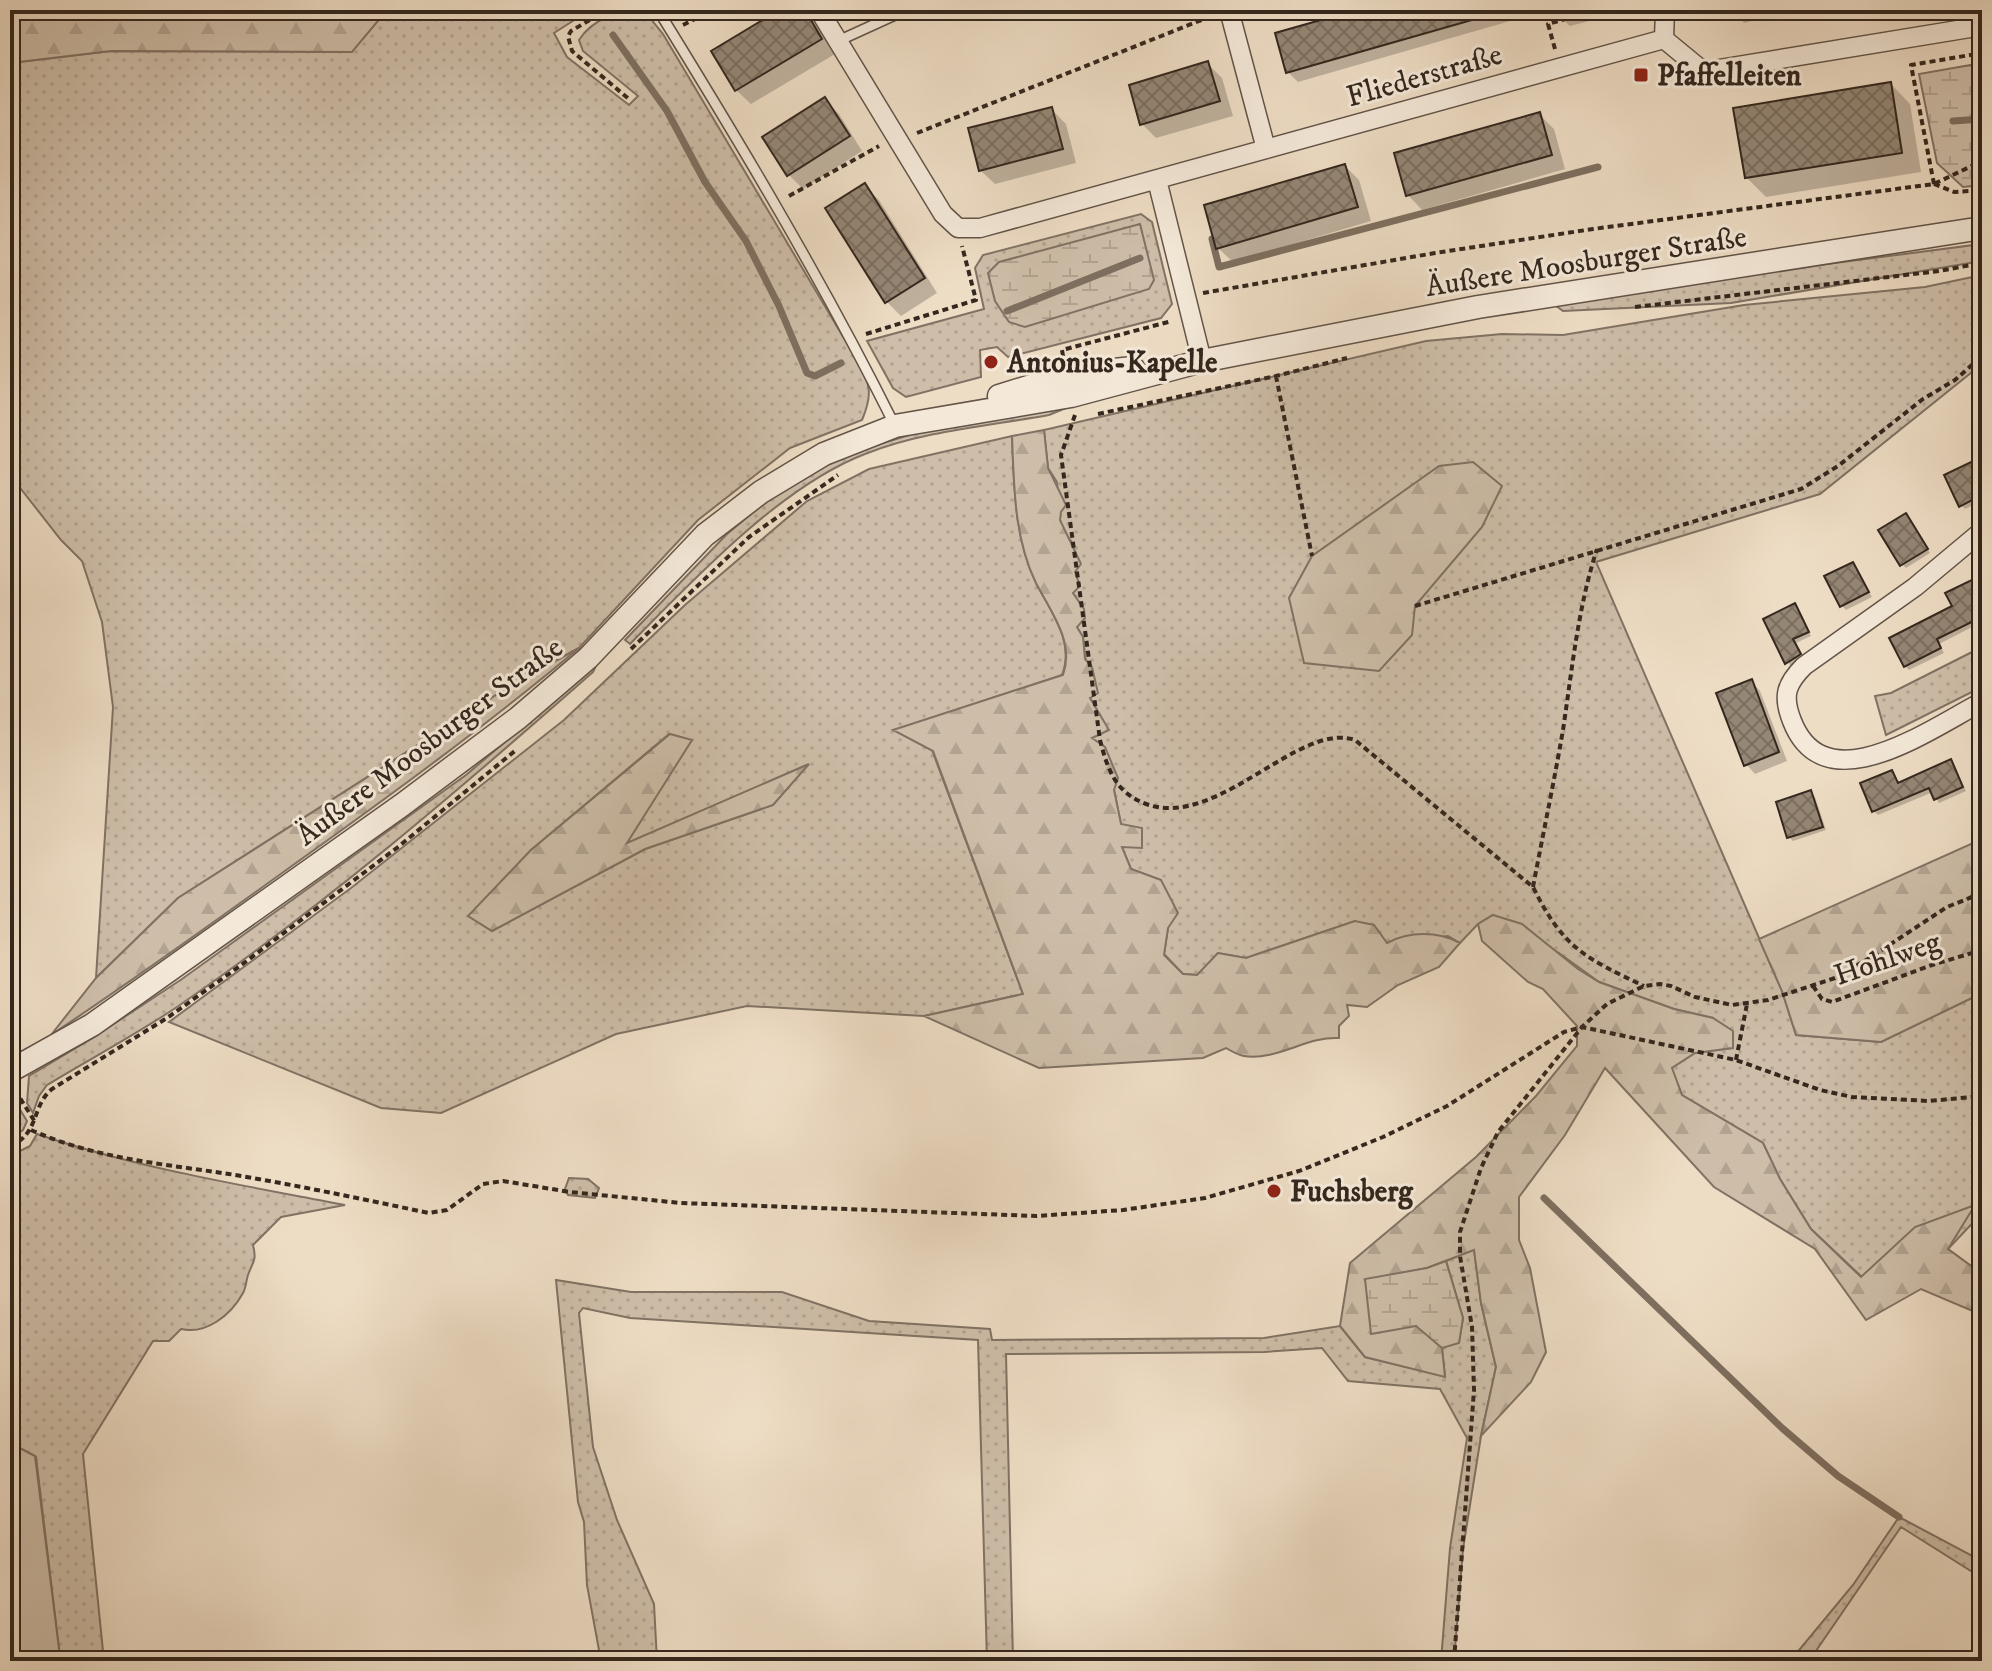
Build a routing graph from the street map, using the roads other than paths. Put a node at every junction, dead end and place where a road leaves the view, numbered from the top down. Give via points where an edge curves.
1 (658, 10) edge
2 (819, 10) edge
3 (906, 10) edge
4 (1665, 10) edge
5 (1220, 13) edge
6 (1982, 26) edge
7 (1664, 39) junction
8 (838, 41) junction
9 (1266, 149) junction
10 (1157, 180) junction
11 (1982, 228) edge
12 (1202, 361) junction
13 (902, 424) junction
14 (1982, 531) edge
15 (1982, 702) edge
16 (10, 1071) edge

1 - 13 lane
2 - 8 street
3 - 8 lane
4 - 7 street
5 - 9 street
6 - 7 street via 1707,71
7 - 9 street, Fliederstraße
8 - 10 street, Fliederstraße via 943,214 958,228 980,228
9 - 10 street, Fliederstraße
10 - 12 street
11 - 12 street, Äußere Moosburger Straße via 1478,307
12 - 13 street, Äußere Moosburger Straße via 1071,396
13 - 16 street, Äußere Moosburger Straße via 824,454 761,492 705,535 588,658 518,718 92,1025
14 - 15 street via 1915,587 1804,666 1789,680 1786,700 1806,746 1820,756 1849,761 1890,749

